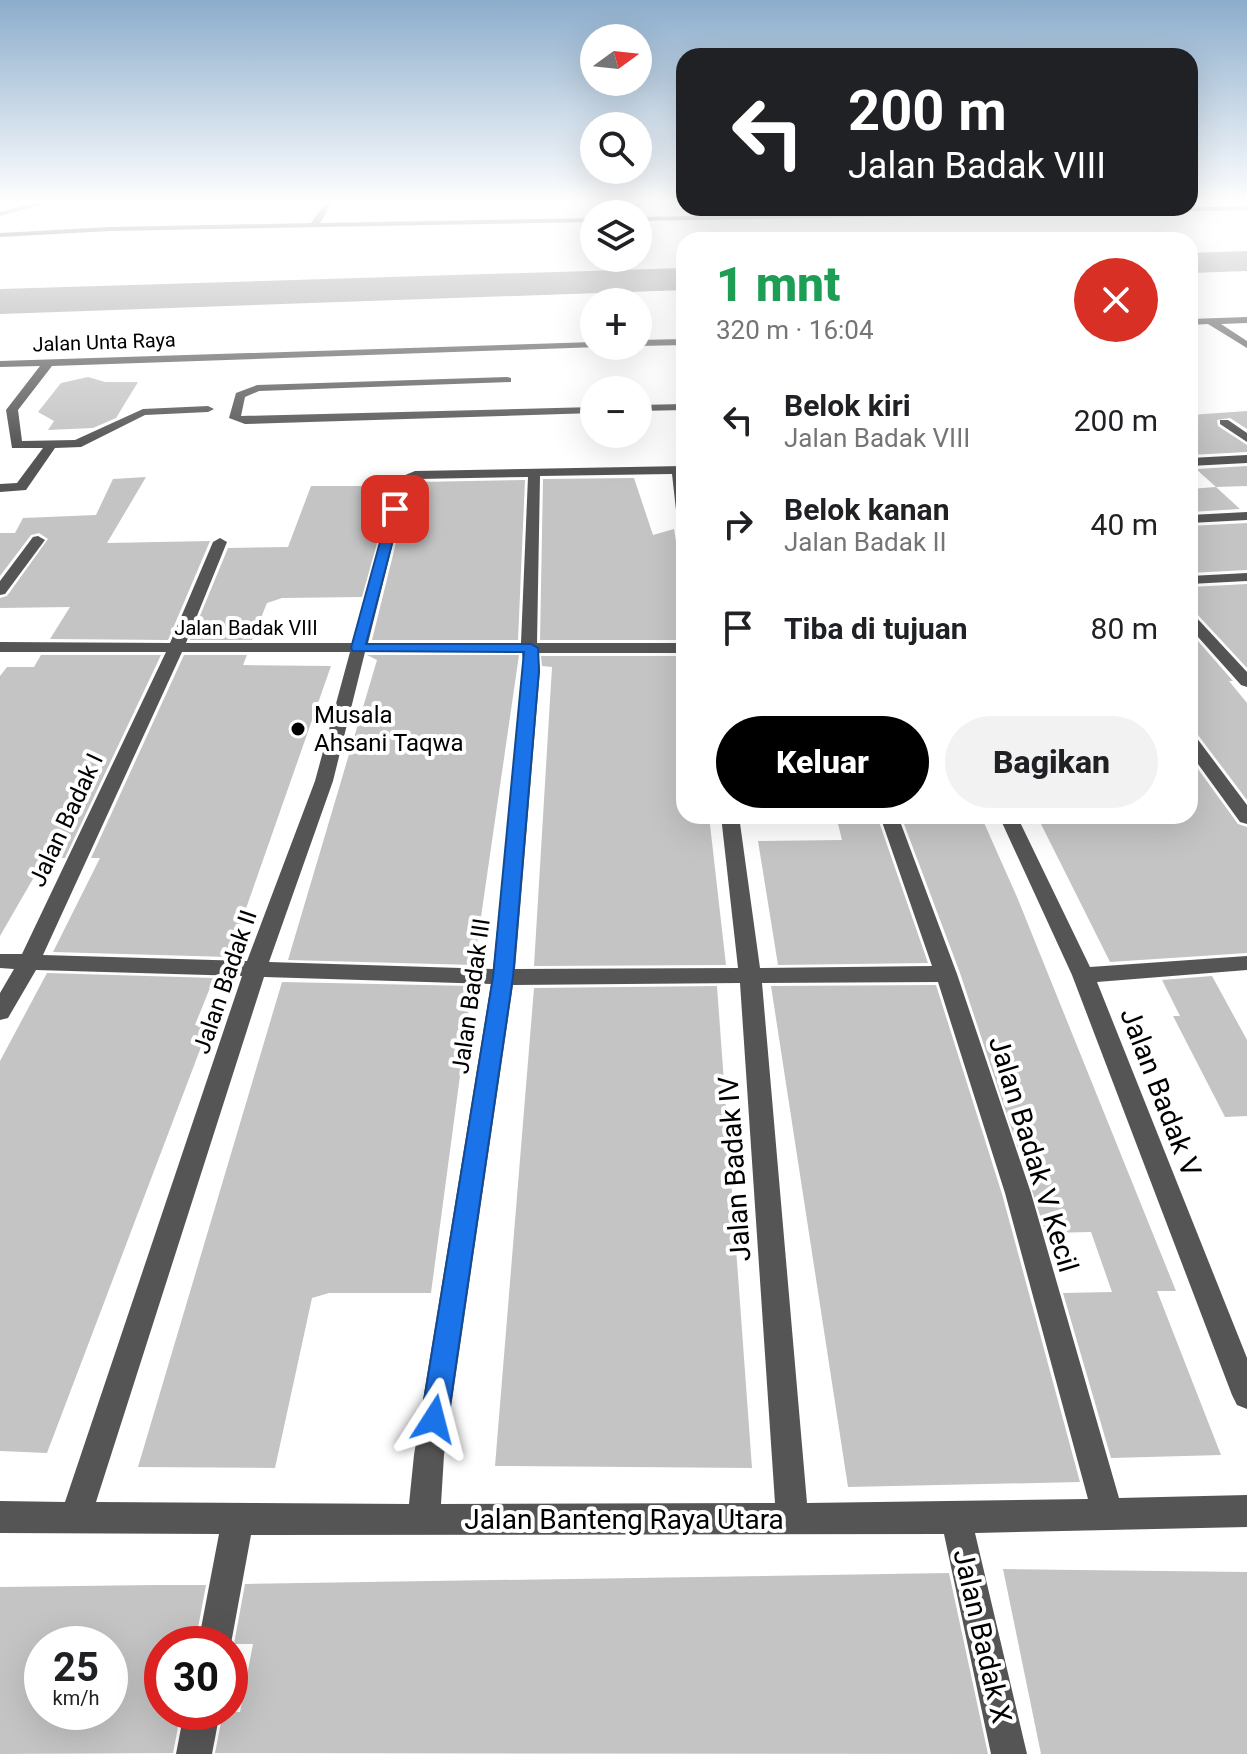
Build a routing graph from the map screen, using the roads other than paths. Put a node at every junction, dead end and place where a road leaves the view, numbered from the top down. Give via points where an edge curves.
1 (1247, 320) edge
2 (1209, 321) junction
3 (1198, 322) edge
4 (676, 342) edge
5 (652, 343) edge
6 (580, 345) edge
7 (1247, 345) edge
8 (366, 351) junction
9 (504, 360) dead end
10 (48, 363) junction
11 (282, 366) dead end
12 (3, 367) edge
13 (365, 374) junction
14 (507, 380) dead end
15 (676, 407) edge
16 (652, 408) edge
17 (6, 409) edge
18 (208, 409) dead end
19 (580, 410) edge
20 (1224, 422) dead end
21 (1247, 438) edge
22 (52, 444) junction
23 (1247, 459) edge
24 (1198, 462) edge
25 (676, 470) edge
26 (534, 475) junction
27 (0, 488) edge
28 (1247, 516) edge
29 (1198, 519) edge
30 (38, 540) dead end
31 (220, 542) dead end
32 (1247, 577) edge
33 (1198, 580) edge
34 (0, 591) edge
35 (1198, 628) edge
36 (0, 647) edge
37 (176, 648) junction
38 (358, 648) junction
39 (531, 648) junction
40 (676, 648) edge
41 (1247, 682) edge
42 (1198, 752) edge
43 (1247, 818) edge
44 (731, 824) edge
45 (892, 824) edge
46 (1012, 824) edge
47 (0, 961) edge
48 (1247, 963) edge
49 (28, 964) junction
50 (255, 970) junction
51 (946, 974) junction
52 (750, 975) junction
53 (1083, 975) junction
54 (503, 977) junction
55 (0, 1012) edge
56 (1247, 1395) edge
57 (1247, 1511) edge
58 (1108, 1514) junction
59 (76, 1516) junction
60 (0, 1517) edge
61 (792, 1518) junction
62 (956, 1518) junction
63 (238, 1520) junction
64 (424, 1520) junction
65 (218, 1626) edge
66 (199, 1730) edge
67 (194, 1754) edge
68 (1009, 1754) edge

1 - 2 street
2 - 3 street
2 - 7 street
4 - 5 street
6 - 8 street, Jalan Unta Raya
8 - 10 street, Jalan Unta Raya
8 - 13 street
9 - 13 street
10 - 12 street, Jalan Unta Raya
10 - 17 street
11 - 13 street
13 - 14 street
13 - 19 street via 249,390 240,395 235,418
15 - 16 street
17 - 22 street via 16,445
18 - 22 street via 143,412 77,444
20 - 21 street
22 - 27 street via 21,487
23 - 24 street
25 - 26 street
26 - 38 street, Jalan Badak II via 406,476
26 - 39 street, Jalan Badak III
28 - 29 street
30 - 34 street
31 - 37 street, Jalan Badak I
32 - 33 street
35 - 41 street
36 - 37 street, Jalan Badak VIII
37 - 38 street, Jalan Badak VIII
37 - 49 street, Jalan Badak I
38 - 39 street, Jalan Badak VIII
38 - 50 street, Jalan Badak II via 324,781
39 - 40 street, Jalan Badak VIII
39 - 54 street, Jalan Badak III
42 - 43 street
44 - 52 street, Jalan Badak IV
45 - 51 street, Jalan Badak V Kecil
46 - 53 street, Jalan Badak V
47 - 49 street
48 - 53 street
49 - 50 street
49 - 55 street, Jalan Badak I
50 - 54 street
50 - 59 street, Jalan Badak II
51 - 52 street
51 - 58 street, Jalan Badak V Kecil via 1018,1193
52 - 54 street
52 - 61 street, Jalan Badak IV
53 - 56 street, Jalan Badak V
54 - 64 street, Jalan Badak III via 429,1455
57 - 58 street, Jalan Banteng Raya Utara
58 - 62 street, Jalan Banteng Raya Utara
59 - 60 street, Jalan Banteng Raya Utara
59 - 63 street, Jalan Banteng Raya Utara
61 - 62 street, Jalan Banteng Raya Utara
61 - 64 street, Jalan Banteng Raya Utara
62 - 68 street, Jalan Badak X
63 - 64 street, Jalan Banteng Raya Utara
63 - 65 street
66 - 67 street

